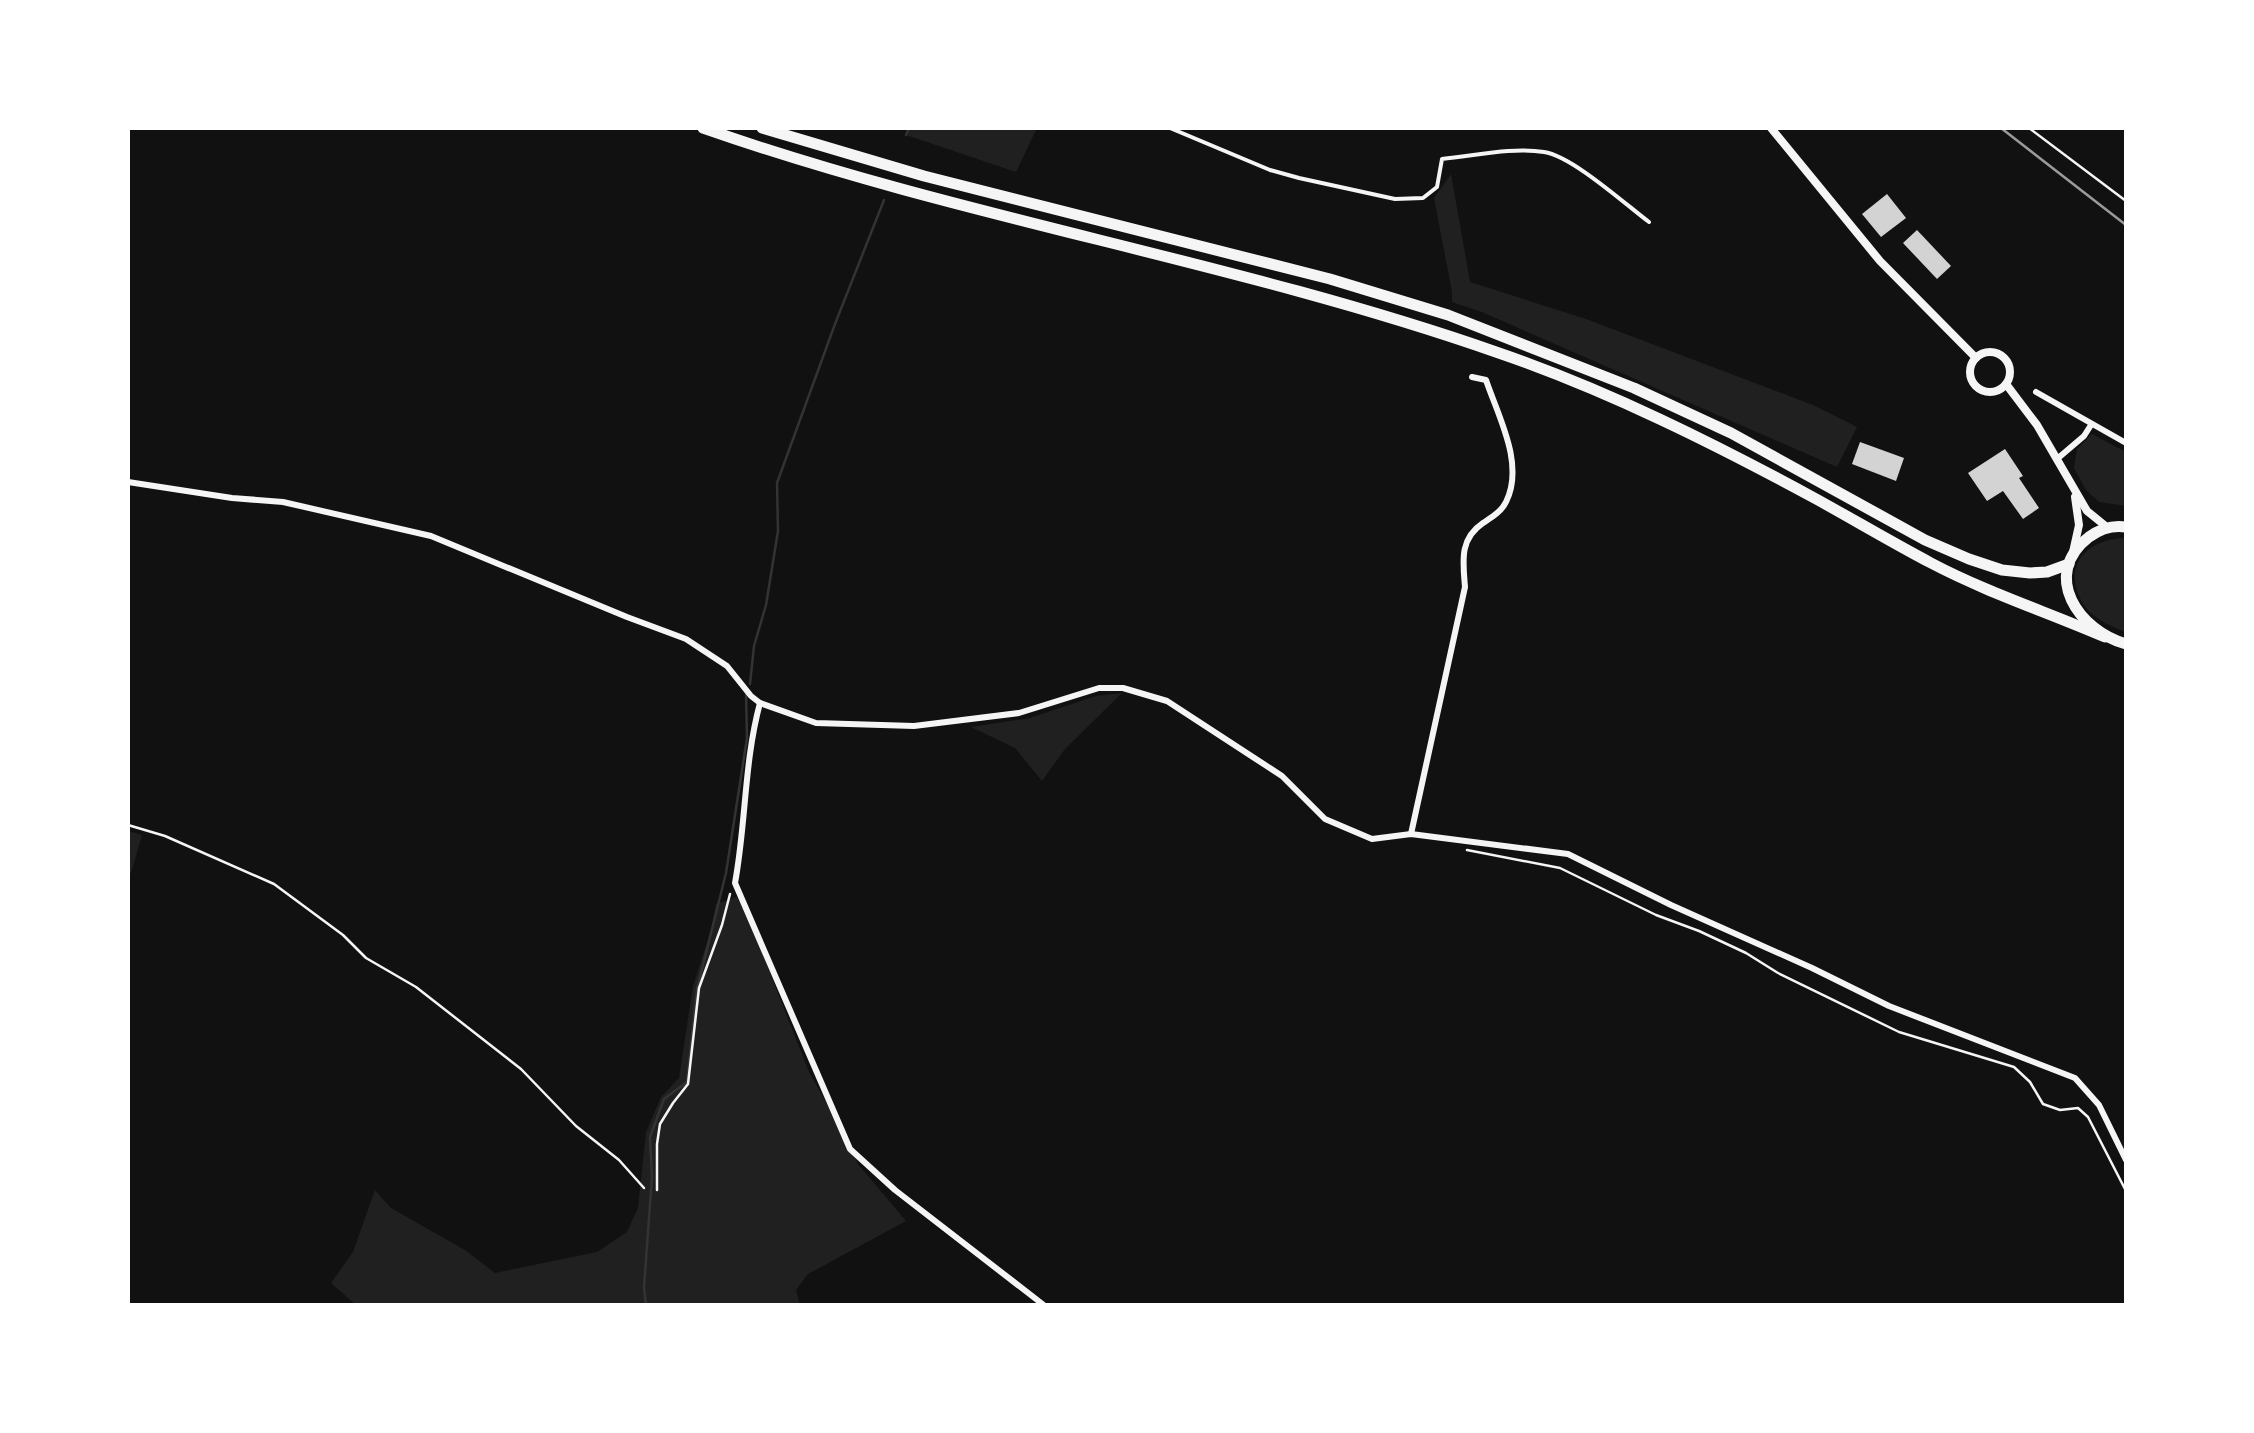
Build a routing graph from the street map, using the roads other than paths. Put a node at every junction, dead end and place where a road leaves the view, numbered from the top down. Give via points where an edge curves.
1 (703, 128) edge
2 (762, 128) edge
3 (1170, 128) edge
4 (1770, 128) edge
5 (1649, 222) dead end
6 (1976, 358) junction
7 (1472, 376) dead end
8 (2006, 384) junction
9 (2036, 392) dead end
10 (2091, 424) junction
11 (2126, 443) edge
12 (2057, 459) junction
13 (128, 482) edge
14 (2075, 492) junction
15 (2120, 525) edge
16 (2070, 560) junction
17 (2104, 637) junction
18 (2126, 644) edge
19 (760, 703) junction
20 (1410, 834) junction
21 (2126, 1160) edge
22 (1045, 1306) edge

1 - 17 highway via 924,195 1357,306 1501,353 1713,444 1934,564
2 - 16 highway via 1448,315 1731,433 1968,558 2030,573
3 - 5 lane via 1270,170 1395,199 1423,198 1437,186 1442,159 1546,152
4 - 6 street via 1880,261
6 - 8 street via 1987,352 2004,358 2010,366
6 - 8 street via 1970,369 1976,386 1994,392
7 - 20 street via 1486,380 1512,458 1511,485 1498,514 1474,529 1462,555 1466,587
8 - 12 street
9 - 10 street
10 - 11 street
10 - 12 street
12 - 14 street
13 - 19 street via 282,502 431,536 686,639 727,666
14 - 15 street via 2087,511
14 - 16 street via 2079,525
15 - 16 highway via 2094,534
16 - 17 highway via 2072,602
17 - 18 highway
19 - 20 street via 816,722 914,726 1020,713 1099,688 1123,688 1167,701 1282,776 1325,819 1372,839
19 - 22 street via 735,884 850,1149
20 - 21 street via 1568,854 1888,1006 2075,1078 2099,1105

